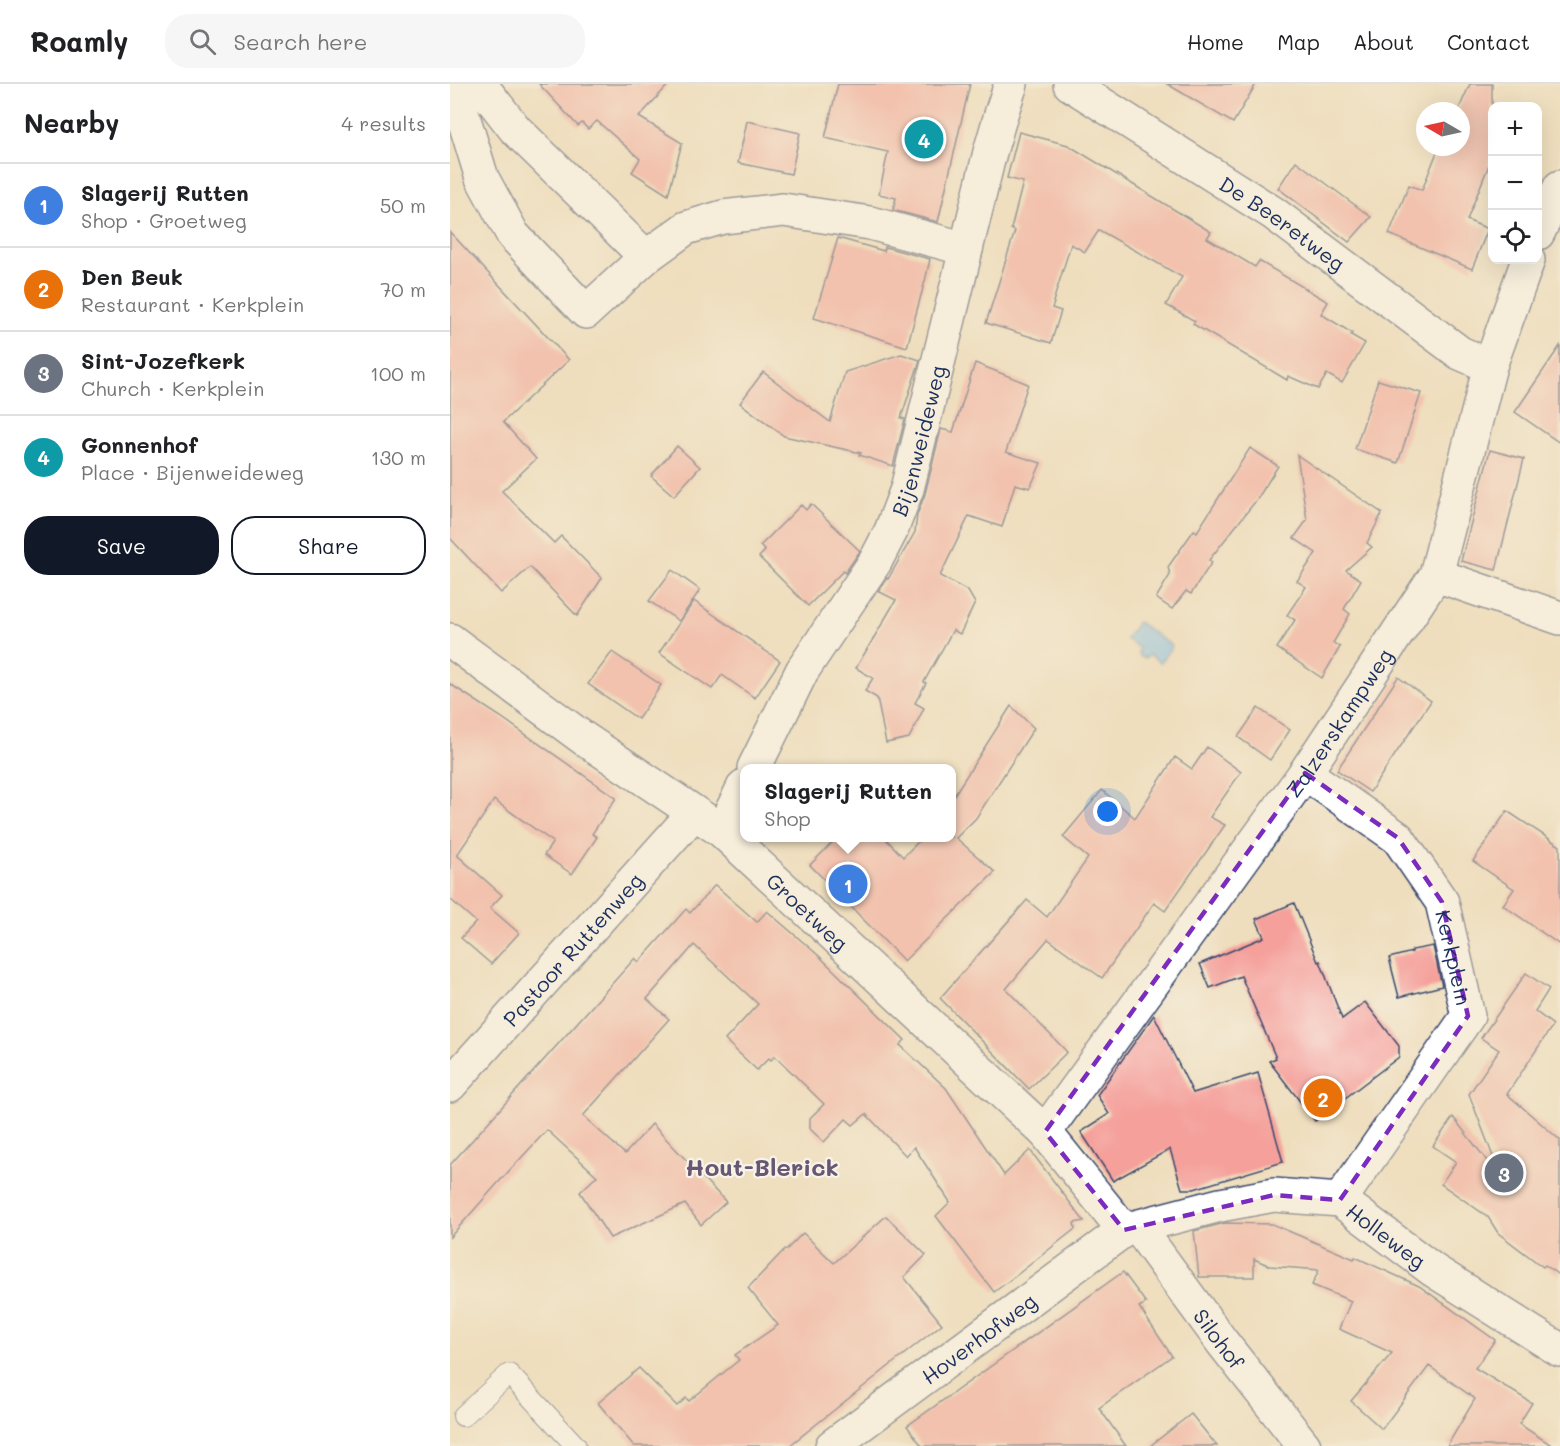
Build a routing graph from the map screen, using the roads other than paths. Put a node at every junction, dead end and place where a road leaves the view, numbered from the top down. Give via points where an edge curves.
1 (457, 84) edge
2 (480, 84) edge
3 (1011, 84) edge
4 (1070, 84) edge
5 (1560, 187) edge
6 (1542, 225) edge
7 (966, 249) junction
8 (646, 257) junction
9 (1527, 264) edge
10 (1490, 366) junction
11 (1436, 576) junction
12 (1560, 618) edge
13 (450, 640) edge
14 (756, 764) edge
15 (1305, 773) junction
16 (740, 794) edge
17 (693, 813) junction
18 (722, 831) junction
19 (450, 1085) edge
20 (1045, 1132) junction
21 (1340, 1200) junction
22 (1131, 1228) junction
23 (1560, 1350) edge
24 (464, 1416) dead end
25 (576, 1446) edge
26 (832, 1446) edge
27 (1305, 1446) edge

1 - 8 street via 482,178 513,235 586,312
2 - 8 street via 515,129
3 - 7 street, Bijenweideweg
4 - 10 street, De Beeretweg via 1273,213 1460,354
5 - 6 street
7 - 8 street via 870,224 783,210 723,217 686,228
7 - 14 street, Bijenweideweg via 907,489 891,531 875,562 802,671
9 - 10 street, Zalzerskampweg
10 - 11 street, Zalzerskampweg
11 - 12 street
11 - 15 street, Zalzerskampweg
13 - 17 street, Groetweg
15 - 20 street, Zalzerskampweg
15 - 21 street, Kerkplein via 1398,838 1442,902 1468,1016
16 - 18 street
17 - 18 street, Groetweg
17 - 19 street, Pastoor Ruttenweg
18 - 20 street, Groetweg
20 - 22 street, Groetweg
21 - 22 street, Holleweg via 1274,1195
21 - 23 street, Holleweg via 1433,1270
22 - 26 street, Hoverhofweg
22 - 27 street, Silohof
24 - 25 lane via 509,1374

